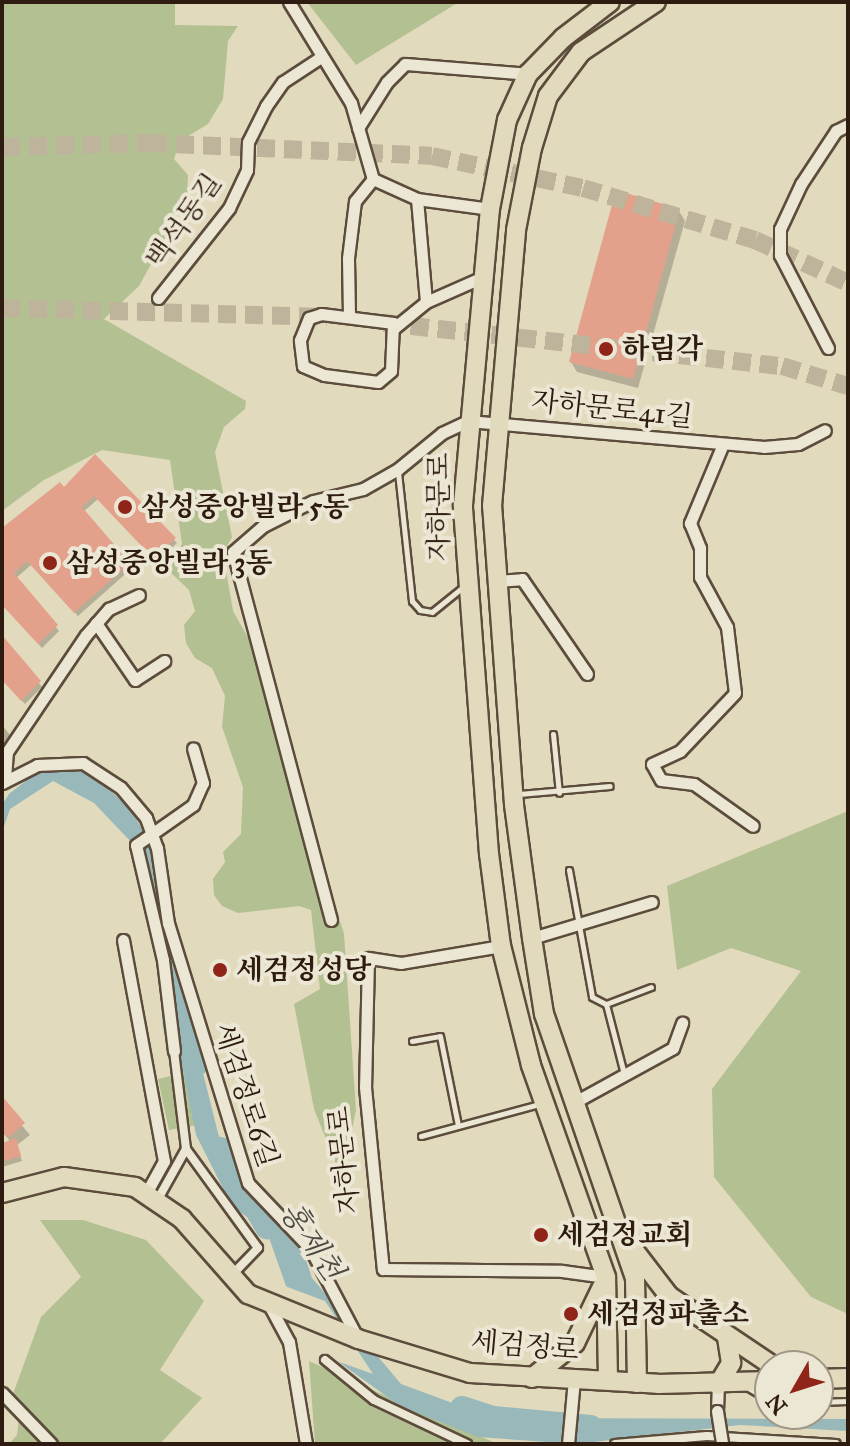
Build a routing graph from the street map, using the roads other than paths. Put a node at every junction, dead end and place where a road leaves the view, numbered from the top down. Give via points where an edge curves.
1 (289, 2) edge
2 (610, 2) edge
3 (656, 2) edge
4 (321, 57) junction
5 (528, 74) junction
6 (848, 125) edge
7 (358, 128) junction
8 (373, 179) junction
9 (417, 199) junction
10 (490, 209) junction
11 (483, 277) junction
12 (158, 298) dead end
13 (426, 302) junction
14 (349, 316) junction
15 (394, 328) junction
16 (828, 348) dead end
17 (468, 421) junction
18 (497, 421) junction
19 (825, 430) dead end
20 (723, 444) junction
21 (398, 469) junction
22 (496, 581) junction
23 (467, 584) junction
24 (139, 595) dead end
25 (96, 623) junction
26 (164, 661) dead end
27 (587, 674) dead end
28 (553, 734) dead end
29 (193, 748) dead end
30 (4, 781) edge
31 (610, 786) dead end
32 (559, 793) junction
33 (514, 794) junction
34 (753, 826) dead end
35 (154, 834) junction
36 (569, 870) dead end
37 (652, 902) dead end
38 (331, 920) dead end
39 (576, 928) junction
40 (532, 938) junction
41 (123, 940) dead end
42 (501, 946) junction
43 (651, 987) dead end
44 (606, 1004) junction
45 (682, 1023) dead end
46 (412, 1041) dead end
47 (174, 1051) joint
48 (625, 1075) junction
49 (544, 1103) junction
50 (573, 1103) junction
51 (458, 1125) junction
52 (421, 1136) dead end
53 (186, 1149) junction
54 (2, 1193) edge
55 (152, 1196) junction
56 (613, 1215) junction
57 (233, 1274) junction
58 (606, 1277) junction
59 (276, 1307) junction
60 (353, 1337) junction
61 (727, 1337) junction
62 (754, 1354) edge
63 (325, 1360) dead end
64 (530, 1379) junction
65 (574, 1379) junction
66 (608, 1379) junction
67 (740, 1382) junction
68 (754, 1382) edge
69 (637, 1383) junction
70 (718, 1385) junction
71 (754, 1391) edge
72 (2, 1393) edge
73 (51, 1444) edge
74 (306, 1444) edge
75 (467, 1444) edge
76 (568, 1444) edge
77 (615, 1444) edge
78 (722, 1444) edge
79 (836, 1444) edge

1 - 4 street
2 - 5 main road, 자하문로
3 - 18 main road, 자하문로 via 581,52 548,96 516,230
4 - 7 street via 351,103
4 - 12 street, 백석동길 via 283,82 266,106 248,142 247,170 229,208
5 - 7 street via 405,64
5 - 10 main road, 자하문로 via 507,120
6 - 16 street via 836,131 801,184 780,229 780,255
7 - 8 street
8 - 9 street
8 - 14 street via 355,201 348,258
9 - 10 street
9 - 13 street
10 - 11 main road, 자하문로
11 - 13 street
11 - 17 main road, 자하문로
13 - 15 street
14 - 15 street
14 - 15 street via 309,318 300,340 303,366 324,375 378,382 391,371
17 - 18 street, 자하문로41길
17 - 21 street via 442,433
17 - 23 main road, 자하문로 via 463,505
18 - 20 street, 자하문로41길
18 - 22 main road, 자하문로
19 - 20 street, 자하문로41길 via 798,444
20 - 34 street, 자하문로41길 via 690,523 700,548 700,577 727,627 735,693 680,751 652,764 661,780 694,784
21 - 23 lane via 412,601 420,610 432,612
21 - 38 street via 363,489 301,507 263,526 233,552
22 - 27 street via 522,579
22 - 33 main road, 자하문로
23 - 42 main road, 자하문로
24 - 25 street via 124,599
25 - 26 street via 135,680
25 - 30 street via 7,752
28 - 32 lane
29 - 35 street via 203,783 193,805
30 - 35 street, 세검정로6길 via 37,765 83,763 121,788
31 - 32 lane
32 - 33 lane
33 - 40 main road, 자하문로
35 - 47 street via 136,845 163,960
35 - 60 street, 세검정로6길 via 168,923 248,1183 310,1248
36 - 39 lane
37 - 39 street
39 - 40 street
39 - 44 lane via 592,997
40 - 50 main road, 자하문로 via 544,1014
41 - 55 street via 164,1161
42 - 49 main road, 자하문로
42 - 58 street, 자하문로 via 401,963 368,958 365,1087 383,1269 562,1271
43 - 44 lane
44 - 48 lane
45 - 48 street via 673,1048
46 - 51 lane via 440,1036
47 - 53 street
48 - 50 street
49 - 51 lane
49 - 58 main road, 자하문로
50 - 56 main road, 자하문로
51 - 52 lane
53 - 55 street
53 - 57 street via 258,1248
54 - 55 main road via 44,1179 81,1176
55 - 57 main road, 세검정로
56 - 61 main road via 651,1279
56 - 69 main road, 자하문로 via 635,1278
57 - 59 main road, 세검정로 via 248,1294
58 - 64 main road via 575,1343
58 - 66 main road, 자하문로
59 - 60 main road, 세검정로
59 - 74 street, 세검정로 via 289,1342
60 - 64 main road, 세검정로 via 470,1373
61 - 62 main road
61 - 70 main road via 731,1363
63 - 75 street via 374,1400
64 - 65 main road, 세검정로
65 - 66 main road, 세검정로
65 - 76 street
66 - 69 main road, 세검정로
67 - 68 main road, 세검정로
67 - 70 main road, 세검정로
67 - 71 lane
69 - 70 main road, 세검정로
70 - 78 street, bridge
72 - 73 street
77 - 79 street via 707,1436

